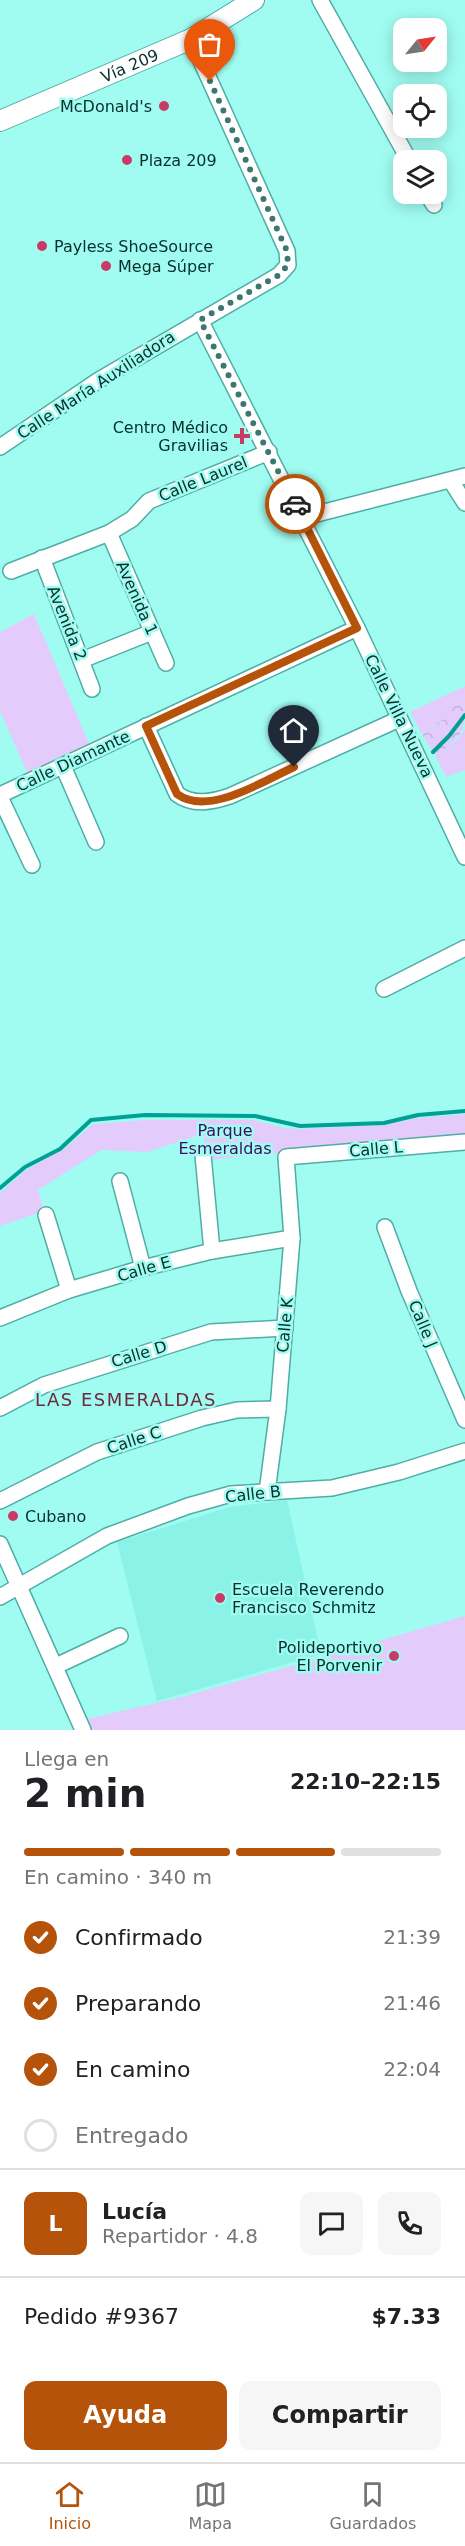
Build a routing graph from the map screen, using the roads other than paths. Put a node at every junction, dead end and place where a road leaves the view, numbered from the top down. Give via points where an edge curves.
1 (254, 0) edge
2 (320, 0) edge
3 (191, 39) junction
4 (0, 121) edge
5 (403, 150) edge
6 (200, 320) junction
7 (0, 447) edge
8 (269, 452) junction
9 (458, 478) edge
10 (465, 503) edge
11 (302, 518) junction
12 (109, 532) junction
13 (42, 558) junction
14 (11, 571) dead end
15 (357, 628) junction
16 (152, 632) junction
17 (82, 660) junction
18 (166, 663) dead end
19 (92, 689) dead end
20 (399, 719) junction
21 (146, 726) junction
22 (63, 766) junction
23 (0, 796) edge
24 (96, 842) dead end
25 (465, 857) edge
26 (32, 865) dead end
27 (465, 948) edge
28 (384, 989) dead end
29 (465, 1142) edge
30 (203, 1155) dead end
31 (286, 1157) joint
32 (120, 1180) dead end
33 (46, 1215) dead end
34 (385, 1227) dead end
35 (292, 1238) junction
36 (212, 1251) junction
37 (143, 1269) junction
38 (69, 1290) junction
39 (0, 1318) edge
40 (285, 1328) junction
41 (0, 1408) edge
42 (278, 1409) junction
43 (465, 1420) edge
44 (465, 1451) edge
45 (267, 1492) junction
46 (0, 1501) edge
47 (0, 1544) edge
48 (20, 1587) junction
49 (0, 1597) edge
50 (120, 1636) dead end
51 (56, 1666) junction
52 (82, 1730) edge

1 - 3 main road, Vía 209
2 - 5 street
3 - 4 main road, Vía 209
3 - 6 street, Calle María Auxiliadora via 287,251 288,265 279,275
6 - 7 street, Calle María Auxiliadora via 99,380
6 - 8 street, Calle Villa Nueva
8 - 11 street, Calle Villa Nueva
8 - 12 street, Calle Laurel via 149,501 132,519
9 - 10 street
9 - 11 street
11 - 15 street, Calle Villa Nueva
12 - 13 street, Calle Laurel
12 - 16 street, Avenida 1
13 - 14 street, Calle Laurel
13 - 17 street, Avenida 2
15 - 20 street, Calle Villa Nueva
15 - 21 street, Calle Diamante
16 - 17 street
16 - 18 street, Avenida 1
17 - 19 street, Avenida 2
20 - 21 street via 230,796 202,802 177,794
20 - 25 street, Calle Villa Nueva
21 - 22 street, Calle Diamante
22 - 23 street, Calle Diamante
22 - 24 street
23 - 26 street
27 - 28 street
29 - 31 street, Calle L
30 - 36 street
31 - 35 street, Calle K
32 - 37 street
33 - 38 street
34 - 43 street, Calle J
35 - 36 street, Calle E
35 - 40 street, Calle K
36 - 37 street, Calle E
37 - 38 street, Calle E
38 - 39 street, Calle E
40 - 41 street, Calle D via 211,1332 44,1385
40 - 42 street, Calle K
42 - 45 street, Calle K
42 - 46 street, Calle C via 237,1410 202,1418 108,1449
44 - 45 street, Calle B via 332,1488
45 - 48 street, Calle B via 231,1494 107,1536
47 - 48 street
48 - 49 street, Calle B
48 - 51 street
50 - 51 street
51 - 52 street

